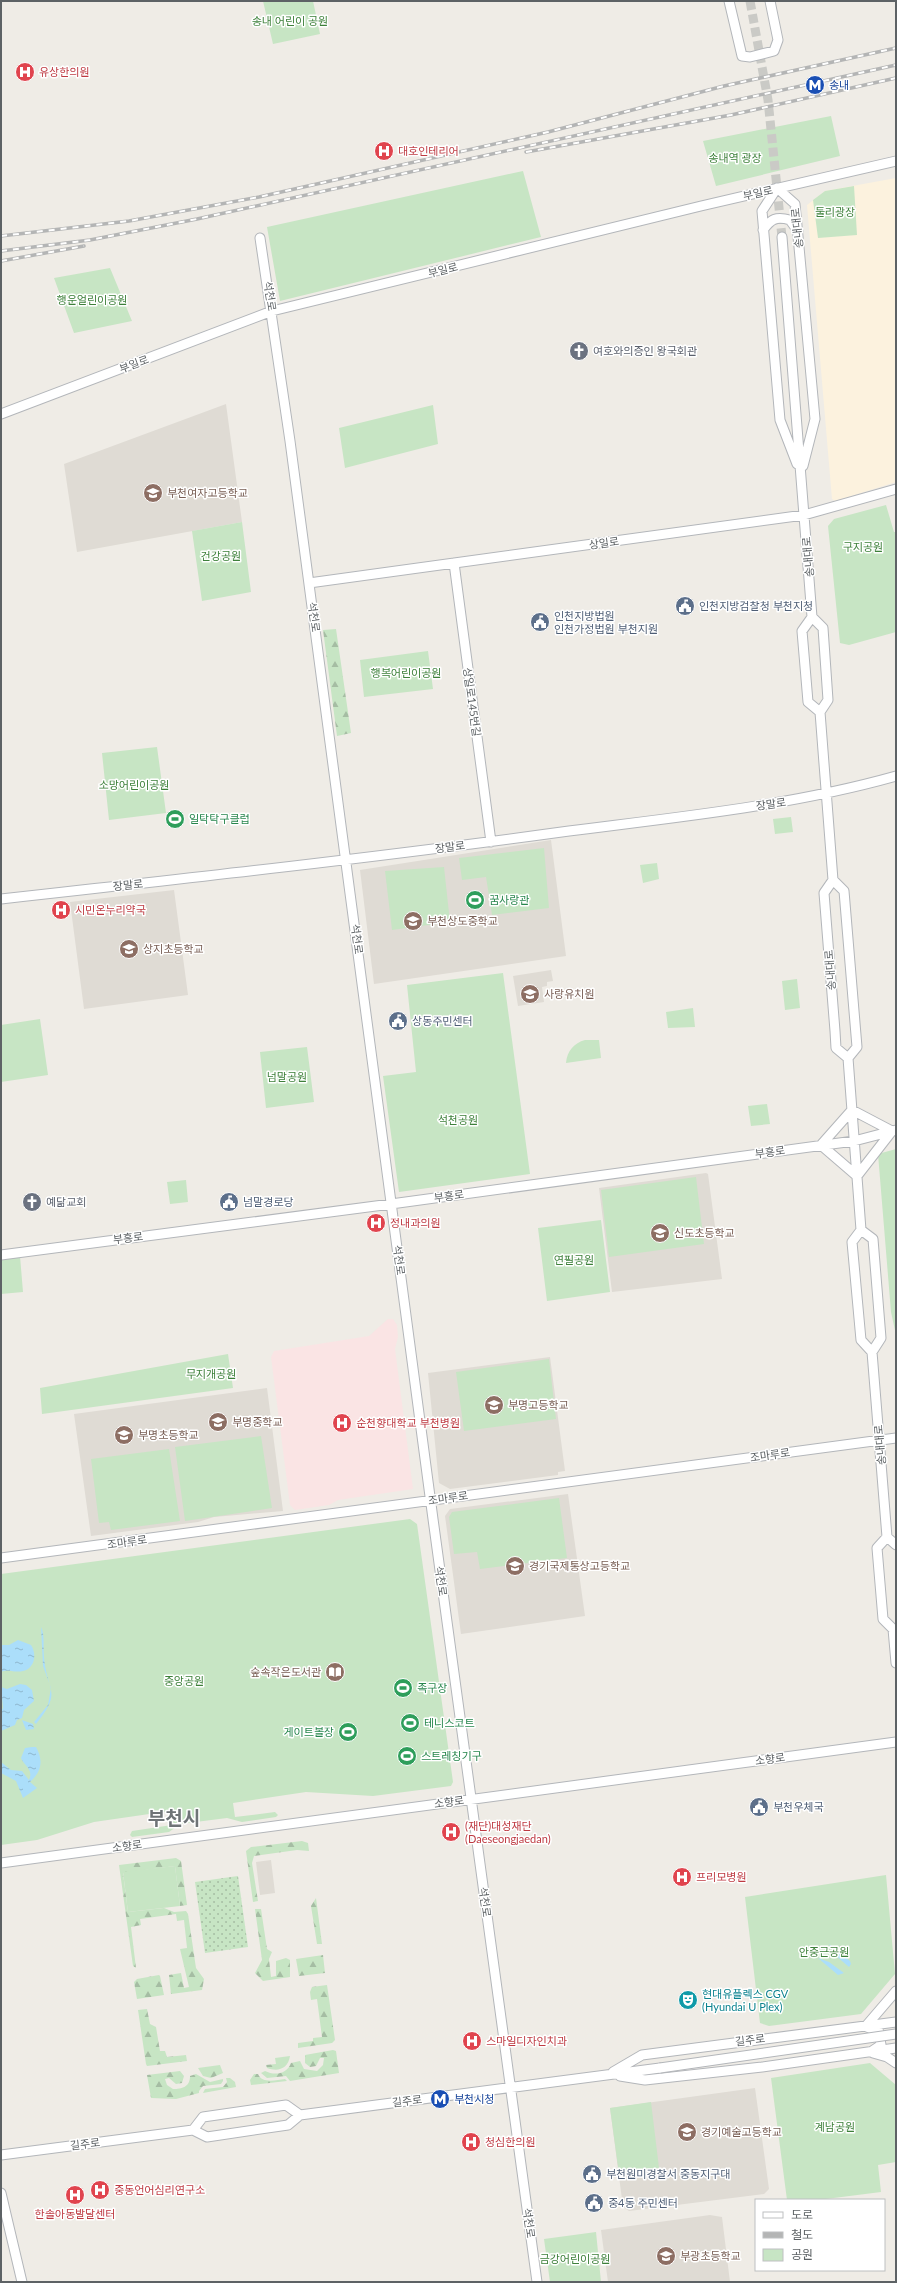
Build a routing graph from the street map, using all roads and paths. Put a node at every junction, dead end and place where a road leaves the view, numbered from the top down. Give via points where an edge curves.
1 (729, 1) edge
2 (770, 1) edge
3 (896, 161) edge
4 (777, 188) junction
5 (763, 230) junction
6 (798, 232) junction
7 (782, 237) tunnel mouth
8 (260, 238) dead end
9 (272, 311) junction
10 (1, 414) edge
11 (801, 473) junction
12 (896, 489) edge
13 (804, 516) junction
14 (454, 563) junction
15 (309, 583) junction
16 (812, 617) junction
17 (820, 712) junction
18 (896, 776) edge
19 (826, 794) junction
20 (491, 842) junction
21 (347, 860) junction
22 (833, 880) junction
23 (1, 899) edge
24 (848, 1058) junction
25 (852, 1110) junction
26 (894, 1130) edge
27 (854, 1141) junction
28 (821, 1145) junction
29 (857, 1176) junction
30 (392, 1204) junction
31 (861, 1230) junction
32 (1, 1254) edge
33 (872, 1352) junction
34 (896, 1438) edge
35 (880, 1440) junction
36 (430, 1500) junction
37 (887, 1537) junction
38 (896, 1545) edge
39 (1, 1558) edge
40 (895, 1627) edge
41 (896, 1663) edge
42 (896, 1742) edge
43 (471, 1799) junction
44 (1, 1862) edge
45 (896, 1991) edge
46 (896, 2022) edge
47 (866, 2026) junction
48 (896, 2034) edge
49 (896, 2048) edge
50 (869, 2052) junction
51 (896, 2063) edge
52 (608, 2074) junction
53 (511, 2088) junction
54 (300, 2115) junction
55 (193, 2130) junction
56 (1, 2155) edge
57 (1, 2193) edge
58 (22, 2282) edge
59 (537, 2282) edge

1 - 2 street via 742,56 750,57 774,51 778,40
3 - 4 street, 부일로
4 - 5 street, 송내대로 via 762,211
4 - 6 street, 송내대로 via 796,204
4 - 9 street, 부일로
5 - 6 street via 770,220 781,217 790,220
5 - 11 street, 송내대로 via 780,420
6 - 11 street, 송내대로 via 815,419
7 - 11 street, 송내대로
8 - 9 street, 석천로
9 - 10 street, 부일로
9 - 15 street, 석천로
11 - 13 street, 송내대로
12 - 13 street, 상일로
13 - 14 street, 상일로
13 - 16 street, 송내대로
14 - 15 street, 상일로
14 - 20 street, 상일로145번길
15 - 21 street, 석천로
16 - 17 street via 823,628 828,700
16 - 17 street via 802,631 808,702
17 - 19 street
18 - 19 street, 장말로
19 - 20 street, 장말로
19 - 22 street
20 - 21 street, 장말로
21 - 23 street, 장말로
21 - 30 street, 석천로
22 - 24 street, 송내대로 via 844,891 857,1047
22 - 24 street, 송내대로 via 824,893 836,1048
24 - 25 street
25 - 26 street
25 - 27 street
25 - 28 street
26 - 27 street, 부흥로
26 - 29 street
27 - 28 street, 부흥로
27 - 29 street
28 - 29 street
28 - 30 street, 부흥로
29 - 31 street
30 - 32 street, 부흥로
30 - 36 street, 석천로
31 - 33 street via 852,1242 860,1340
31 - 33 street via 873,1239 881,1338
33 - 35 street, 송내대로
34 - 35 street, 조마루로
35 - 36 street, 조마루로
35 - 37 street, 송내대로
36 - 39 street, 조마루로
36 - 43 street, 석천로
37 - 38 street
37 - 40 street via 877,1548 883,1619
40 - 41 street
42 - 43 street, 소향로
43 - 44 street, 소향로
43 - 53 street, 석천로
45 - 47 street
46 - 47 street, 길주로
47 - 50 street via 879,2032 881,2045
47 - 52 street, 길주로 via 642,2055
48 - 52 street, 길주로, bridge
49 - 50 street, 길주로
50 - 51 street via 887,2057
50 - 52 street, 길주로 via 645,2080
52 - 53 street, 길주로
53 - 54 street, 길주로
53 - 59 street, 석천로
54 - 55 street, 길주로 via 288,2125 207,2137
54 - 55 street via 286,2105 203,2117
55 - 56 street, 길주로
57 - 58 street

